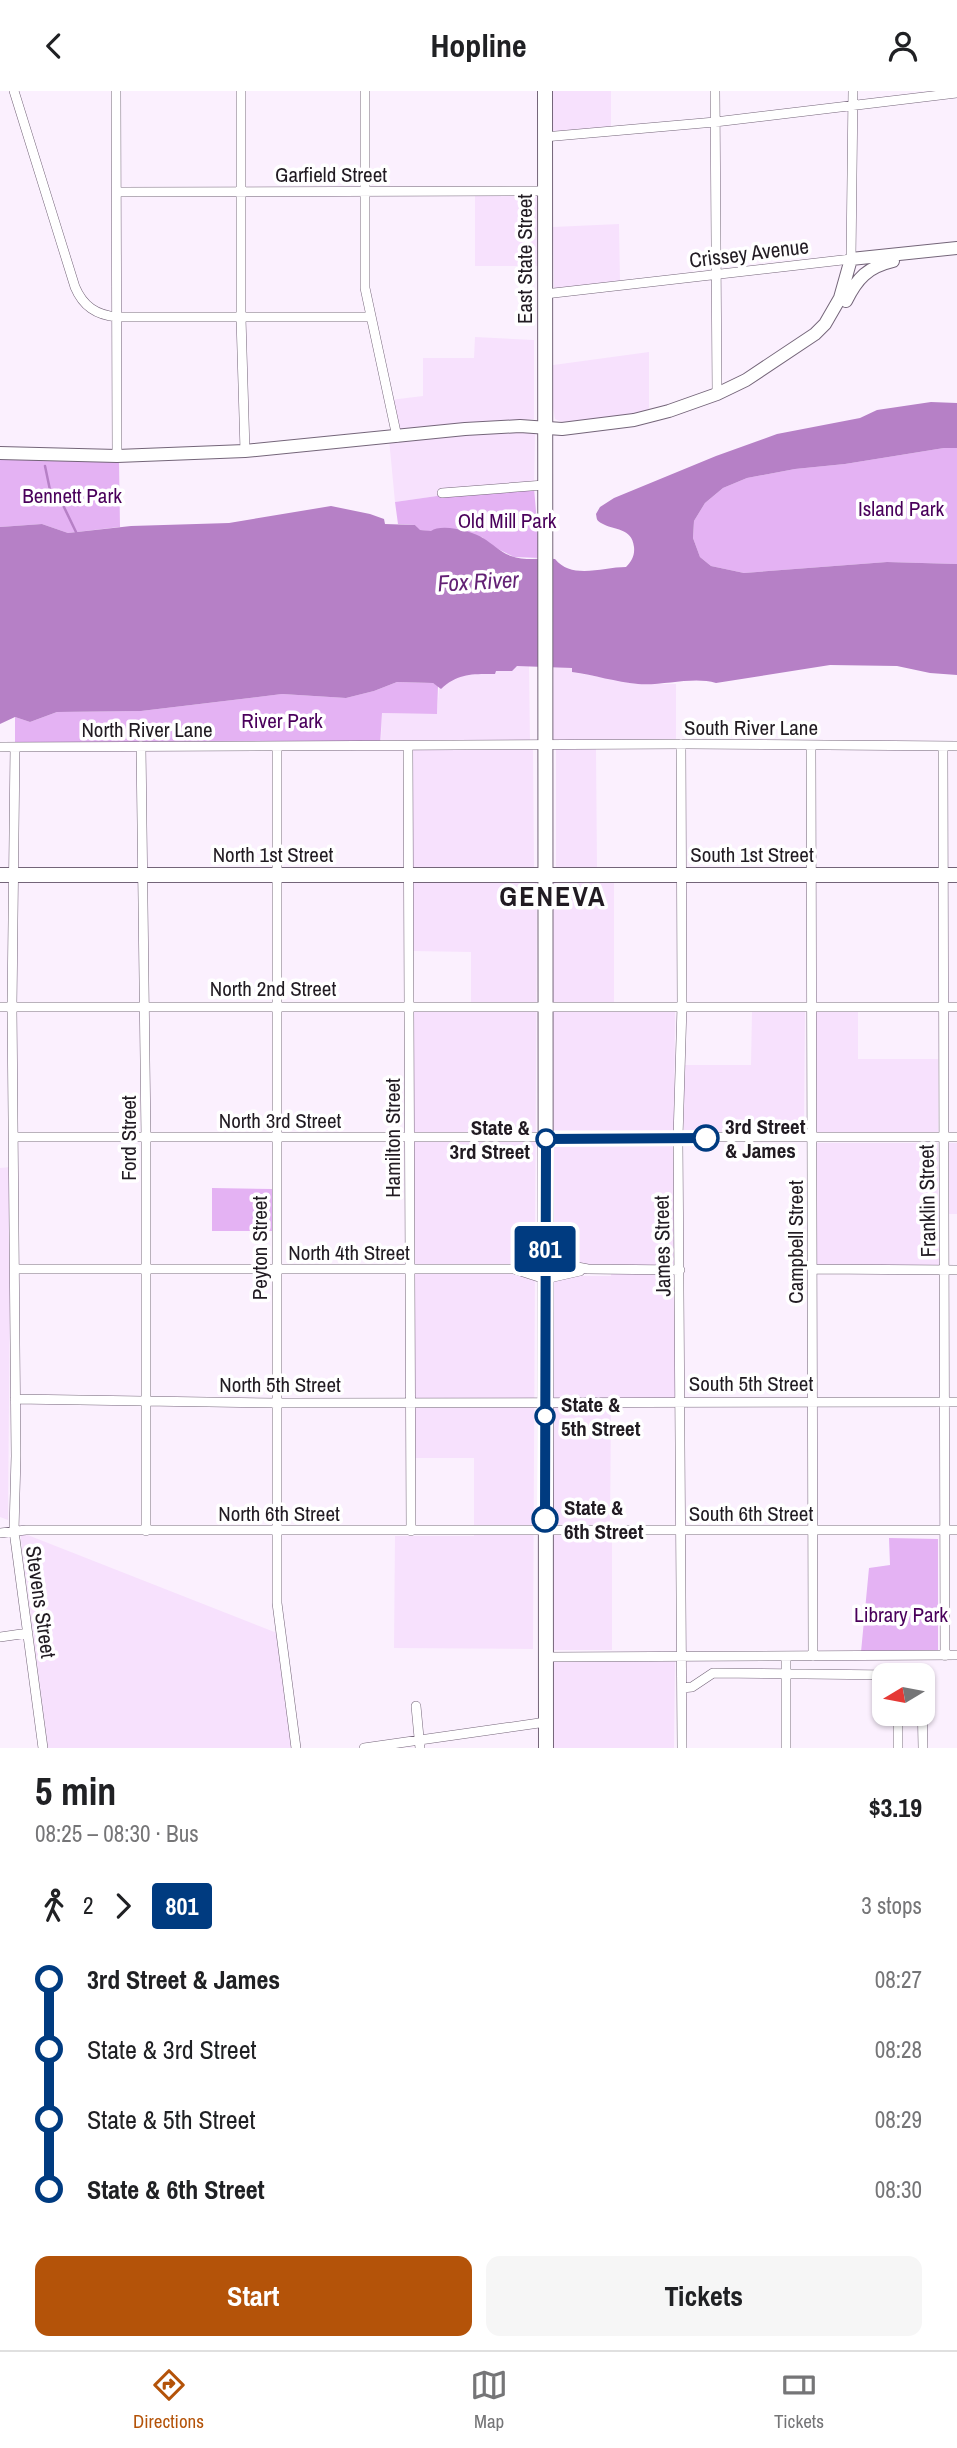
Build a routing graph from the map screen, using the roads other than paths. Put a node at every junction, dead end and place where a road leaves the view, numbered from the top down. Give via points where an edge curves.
1 (14, 91) edge
2 (116, 91) edge
3 (241, 91) edge
4 (365, 91) edge
5 (545, 91) edge
6 (715, 91) edge
7 (853, 91) edge
8 (957, 93) edge
9 (853, 106) junction
10 (715, 122) junction
11 (544, 137) junction
12 (365, 191) junction
13 (545, 191) junction
14 (117, 192) junction
15 (241, 192) junction
16 (957, 248) edge
17 (937, 250) junction
18 (851, 260) junction
19 (715, 277) junction
20 (545, 294) junction
21 (117, 317) junction
22 (370, 317) junction
23 (241, 318) junction
24 (825, 324) junction
25 (717, 394) junction
26 (544, 427) junction
27 (397, 437) junction
28 (244, 451) junction
29 (0, 453) edge
30 (117, 456) junction
31 (544, 485) junction
32 (442, 493) dead end
33 (681, 744) junction
34 (545, 745) junction
35 (811, 745) junction
36 (141, 746) junction
37 (277, 746) junction
38 (408, 746) junction
39 (943, 746) junction
40 (957, 746) edge
41 (0, 747) edge
42 (15, 747) junction
43 (6, 875) edge
44 (143, 875) junction
45 (276, 875) junction
46 (409, 875) junction
47 (546, 875) junction
48 (681, 875) junction
49 (812, 875) junction
50 (951, 875) edge
51 (276, 1005) junction
52 (409, 1005) junction
53 (546, 1006) junction
54 (682, 1006) junction
55 (0, 1007) edge
56 (12, 1007) junction
57 (143, 1007) junction
58 (812, 1007) junction
59 (943, 1007) junction
60 (957, 1007) edge
61 (15, 1137) junction
62 (277, 1137) junction
63 (943, 1137) junction
64 (957, 1137) edge
65 (146, 1138) junction
66 (409, 1138) junction
67 (678, 1138) junction
68 (812, 1138) junction
69 (546, 1139) junction
70 (545, 1261) junction
71 (16, 1269) junction
72 (146, 1269) junction
73 (514, 1269) junction
74 (588, 1269) junction
75 (813, 1269) junction
76 (957, 1269) edge
77 (277, 1270) junction
78 (410, 1270) junction
79 (680, 1270) junction
80 (945, 1270) junction
81 (545, 1279) junction
82 (15, 1399) junction
83 (146, 1401) junction
84 (410, 1401) junction
85 (681, 1401) junction
86 (813, 1401) junction
87 (277, 1402) junction
88 (545, 1402) junction
89 (945, 1402) junction
90 (957, 1402) edge
91 (545, 1530) junction
92 (682, 1530) junction
93 (813, 1530) junction
94 (945, 1530) junction
95 (957, 1530) edge
96 (14, 1531) junction
97 (145, 1531) junction
98 (277, 1531) junction
99 (411, 1531) junction
100 (0, 1533) edge
101 (28, 1633) junction
102 (0, 1637) edge
103 (944, 1655) junction
104 (957, 1655) edge
105 (682, 1656) junction
106 (786, 1656) junction
107 (813, 1656) junction
108 (546, 1657) junction
109 (786, 1674) junction
110 (872, 1675) edge
111 (682, 1688) junction
112 (416, 1706) dead end
113 (547, 1722) junction
114 (898, 1726) edge
115 (923, 1726) edge
116 (419, 1744) edge
117 (43, 1748) edge
118 (296, 1748) edge
119 (364, 1748) edge
120 (546, 1748) edge
121 (682, 1748) edge
122 (786, 1748) edge
123 (898, 1748) edge
124 (923, 1748) edge

1 - 21 street via 79,297 96,313
2 - 14 street
3 - 15 street
4 - 12 street
5 - 11 main road, East State Street
6 - 10 street
7 - 9 street
8 - 9 street
9 - 10 street
9 - 18 street
10 - 11 street
10 - 19 street
11 - 13 main road, East State Street
12 - 13 street, Garfield Street
12 - 15 street, Garfield Street
12 - 22 street via 365,288
13 - 20 main road, East State Street
14 - 15 street, Garfield Street
14 - 21 street
15 - 23 street
16 - 17 main road, Crissey Avenue
17 - 18 main road, Crissey Avenue
17 - 24 main road via 873,267
18 - 19 street, Crissey Avenue
18 - 24 main road via 841,298
19 - 20 street, Crissey Avenue
19 - 25 street
20 - 26 main road, East State Street
21 - 23 street
21 - 30 street
22 - 23 street
22 - 27 street
23 - 28 street
24 - 25 main road via 766,368
25 - 26 main road via 634,420
26 - 27 main road
26 - 31 main road, East State Street
27 - 28 main road
28 - 30 main road
29 - 30 main road
31 - 32 street
31 - 34 main road, East State Street
33 - 34 street, South River Lane
33 - 35 street, South River Lane
33 - 48 street, James Street
34 - 38 street, North River Lane
34 - 47 main road, East State Street
35 - 39 street, South River Lane
35 - 49 street, Campbell Street
36 - 37 street, North River Lane
36 - 42 street, North River Lane
36 - 44 street, Ford Street
37 - 38 street, North River Lane
37 - 45 street, Peyton Street
38 - 46 street, Hamilton Street
39 - 40 street, South River Lane
39 - 50 street, Franklin Street
41 - 42 street, North River Lane
42 - 43 street, Stevens Street
43 - 44 main road, North 1st Street
43 - 56 street, Stevens Street
44 - 45 main road, North 1st Street
44 - 57 street, Ford Street
45 - 46 main road, North 1st Street
45 - 51 street, Peyton Street
46 - 47 main road, North 1st Street
46 - 52 street, Hamilton Street
47 - 48 main road, South 1st Street
47 - 53 main road, East State Street
48 - 49 main road, South 1st Street
48 - 54 street, James Street
49 - 50 main road, South 1st Street
49 - 58 street, Campbell Street
50 - 59 street, Franklin Street
51 - 52 street, North 2nd Street
51 - 57 street, North 2nd Street
51 - 62 street, Peyton Street
52 - 53 street, North 2nd Street
52 - 66 street, Hamilton Street
53 - 54 street, North 2nd Street
53 - 69 main road, East State Street
54 - 58 street, North 2nd Street
54 - 67 street, James Street
55 - 56 street, North 2nd Street
56 - 57 street, North 2nd Street
56 - 61 street, Stevens Street
57 - 65 street, Ford Street
58 - 59 street, North 2nd Street
58 - 68 street, Campbell Street
59 - 60 street, North 2nd Street
59 - 63 street, Franklin Street
61 - 65 street, North 3rd Street
61 - 71 street, Stevens Street
62 - 65 street, North 3rd Street
62 - 66 street, North 3rd Street
62 - 77 street, Peyton Street
63 - 64 street, North 3rd Street
63 - 68 street, North 3rd Street
63 - 80 street, Franklin Street
65 - 72 street, Ford Street
66 - 69 street, North 3rd Street
66 - 78 street, Hamilton Street
67 - 68 street, North 3rd Street
67 - 69 street, North 3rd Street
67 - 79 street, James Street
68 - 75 street, Campbell Street
69 - 70 main road, East State Street
70 - 73 street, North 4th Street
70 - 74 street
70 - 81 main road, East State Street
71 - 72 street, North 4th Street
71 - 82 street, Stevens Street
72 - 77 street, North 4th Street
72 - 83 street, Ford Street
73 - 78 street, North 4th Street
73 - 81 street, North 4th Street
74 - 79 street
74 - 81 street
75 - 80 street
75 - 86 street, Campbell Street
76 - 80 street
77 - 78 street, North 4th Street
77 - 87 street, Peyton Street
78 - 84 street, Hamilton Street
79 - 85 street, James Street
80 - 89 street, Franklin Street
81 - 88 main road, East State Street
82 - 83 street, North 5th Street
82 - 96 street, Stevens Street
83 - 87 street, North 5th Street
83 - 97 street, Ford Street
84 - 87 street, North 5th Street
84 - 88 street, North 5th Street
84 - 99 street, Hamilton Street
85 - 86 street, South 5th Street
85 - 88 street, South 5th Street
85 - 92 street, James Street
86 - 89 street, South 5th Street
86 - 93 street, Campbell Street
87 - 98 street, Peyton Street
88 - 91 main road, East State Street
89 - 90 street, South 5th Street
89 - 94 street, Franklin Street
91 - 92 street, South 6th Street
91 - 99 street, North 6th Street
91 - 108 main road, East State Street
92 - 93 street, South 6th Street
92 - 105 street, James Street
93 - 94 street, South 6th Street
93 - 107 street, Campbell Street
94 - 95 street, South 6th Street
94 - 103 street, Franklin Street
96 - 97 street, North 6th Street
96 - 100 street, North 6th Street
96 - 101 street, Stevens Street
97 - 98 street, North 6th Street
98 - 99 street, North 6th Street
98 - 118 street, Peyton Street via 278,1617
101 - 102 street
101 - 117 street, Stevens Street
103 - 104 street
103 - 107 street
105 - 106 street
105 - 108 street
105 - 111 street, James Street
106 - 107 street
106 - 109 street
108 - 113 main road, East State Street
109 - 110 street
109 - 111 street via 713,1673
109 - 122 street
111 - 121 street, James Street
112 - 116 street
113 - 116 street
113 - 120 main road, East State Street
114 - 123 street
115 - 124 street
116 - 119 street

